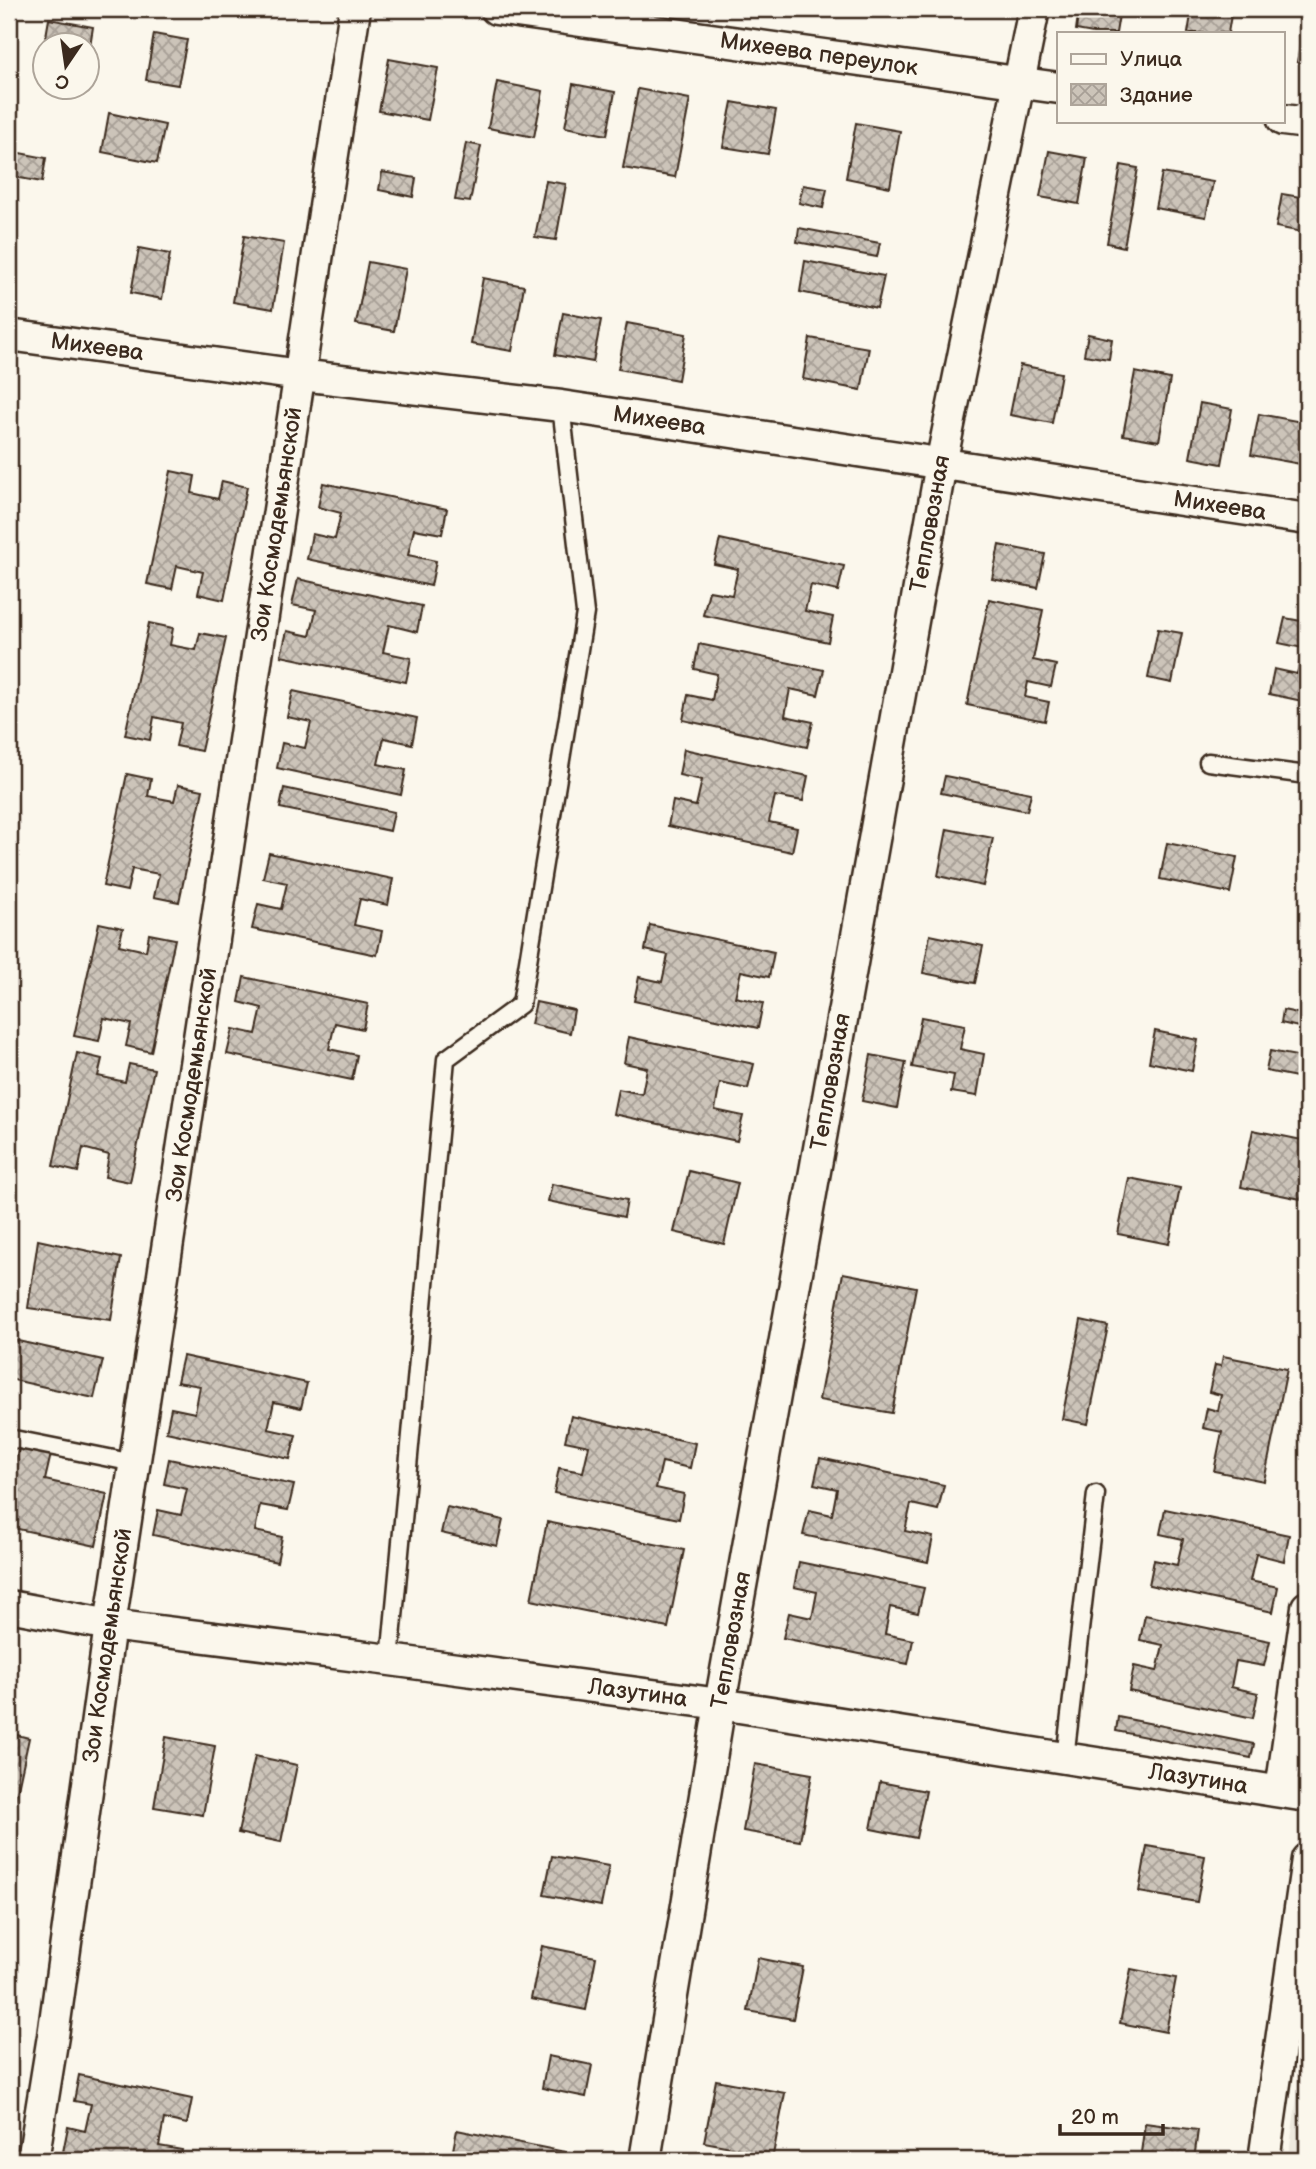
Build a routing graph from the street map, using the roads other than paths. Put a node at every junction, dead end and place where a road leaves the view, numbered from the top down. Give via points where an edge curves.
1 (355, 9) edge
2 (496, 9) edge
3 (1034, 9) edge
4 (1019, 83) junction
5 (1057, 88) edge
6 (1284, 120) edge
7 (1307, 124) edge
8 (9, 335) edge
9 (300, 375) junction
10 (561, 406) junction
11 (941, 464) junction
12 (1307, 519) edge
13 (1208, 762) dead end
14 (1307, 775) edge
15 (9, 1438) edge
16 (134, 1462) junction
17 (1096, 1494) dead end
18 (9, 1606) edge
19 (1307, 1607) edge
20 (110, 1625) junction
21 (390, 1660) junction
22 (720, 1704) junction
23 (1065, 1758) junction
24 (1294, 1794) edge
25 (1307, 1859) edge
26 (33, 2160) edge
27 (645, 2160) edge
28 (1264, 2160) edge

1 - 9 street, Зои Космодемьянской
2 - 4 street, Михеева переулок
3 - 4 street, Тепловозная
4 - 5 street, Михеева переулок
4 - 11 street, Тепловозная
6 - 7 street
8 - 9 street, Михеева
9 - 10 street, Михеева
9 - 16 street, Зои Космодемьянской
10 - 11 street, Михеева
10 - 21 lane via 585,613 521,1004 446,1059
11 - 12 street, Михеева
11 - 22 street, Тепловозная
13 - 14 lane
15 - 16 lane
16 - 20 street, Зои Космодемьянской
17 - 23 lane
18 - 20 street, Лазутина
19 - 24 street
20 - 21 street, Лазутина
20 - 26 street, Зои Космодемьянской
21 - 22 street, Лазутина
22 - 23 street, Лазутина
22 - 27 street, Тепловозная
23 - 24 street, Лазутина
25 - 28 street

